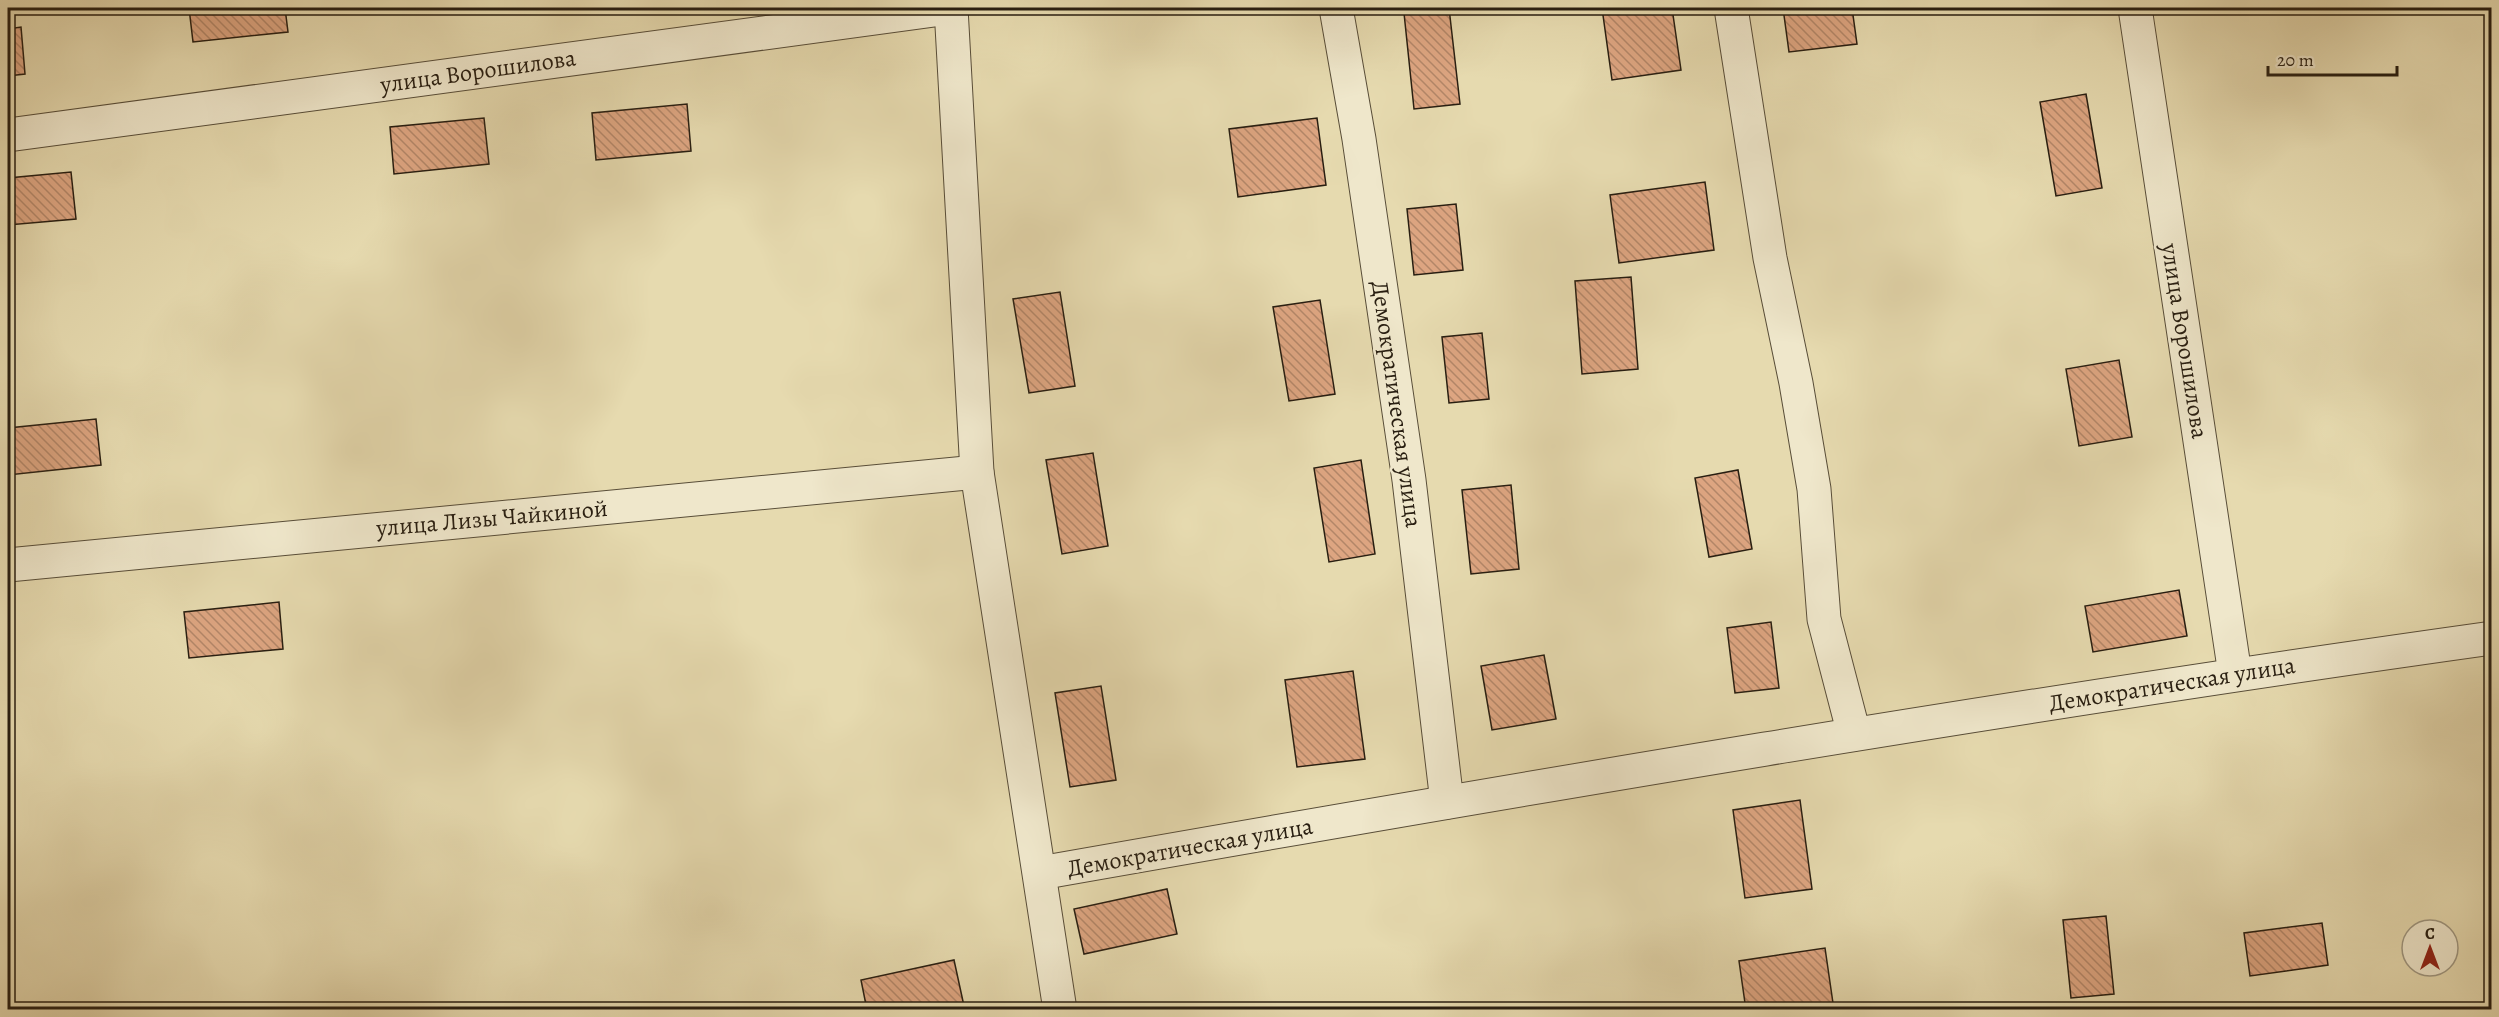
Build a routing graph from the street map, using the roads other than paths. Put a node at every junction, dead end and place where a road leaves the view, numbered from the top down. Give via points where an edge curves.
1 (950, 8) edge
2 (1336, 8) edge
3 (1731, 8) edge
4 (2135, 8) edge
5 (8, 135) edge
6 (977, 472) junction
7 (8, 565) edge
8 (2492, 638) edge
9 (2235, 674) junction
10 (1854, 734) junction
11 (1447, 802) junction
12 (1040, 873) junction
13 (1060, 1010) edge

1 - 5 street, улица Ворошилова
1 - 6 street
2 - 11 street, Демократическая улица via 1407,468
3 - 10 street via 1770,258 1814,489 1824,619
4 - 9 street, улица Ворошилова
6 - 7 street, улица Лизы Чайкиной
6 - 12 street
8 - 9 street, Демократическая улица
9 - 10 street, Демократическая улица
10 - 11 street, Демократическая улица
11 - 12 street, Демократическая улица
12 - 13 street

